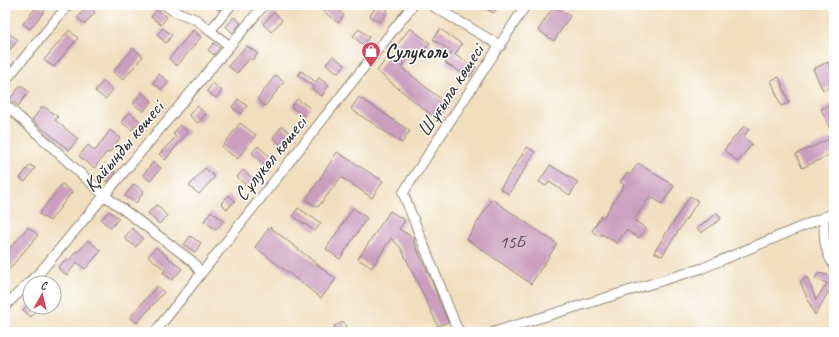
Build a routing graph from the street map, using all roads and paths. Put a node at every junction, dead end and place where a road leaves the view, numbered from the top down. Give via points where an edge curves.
1 (68, 5) edge
2 (165, 5) edge
3 (231, 5) edge
4 (413, 5) edge
5 (431, 5) edge
6 (526, 5) edge
7 (262, 6) edge
8 (210, 31) junction
9 (230, 46) junction
10 (501, 46) junction
11 (5, 81) edge
12 (5, 104) edge
13 (104, 195) junction
14 (834, 213) edge
15 (824, 217) junction
16 (834, 264) edge
17 (201, 273) junction
18 (5, 306) edge
19 (456, 330) edge
20 (155, 332) edge
21 (494, 332) edge

1 - 11 street
2 - 8 street via 197,20
3 - 8 street
4 - 17 street, Сұлукөл көшесі
5 - 10 street
6 - 10 street, Шұғыла көшесі
7 - 9 street, Қайыңды көшесі
8 - 9 street
9 - 13 street, Қайыңды көшесі
10 - 19 street, Шұғыла көшесі via 403,193
12 - 13 street
13 - 17 street via 192,261
13 - 18 street, Қайыңды көшесі via 40,271
14 - 15 street
15 - 16 street via 824,243
15 - 21 street via 703,268
17 - 20 street, Сұлукөл көшесі

